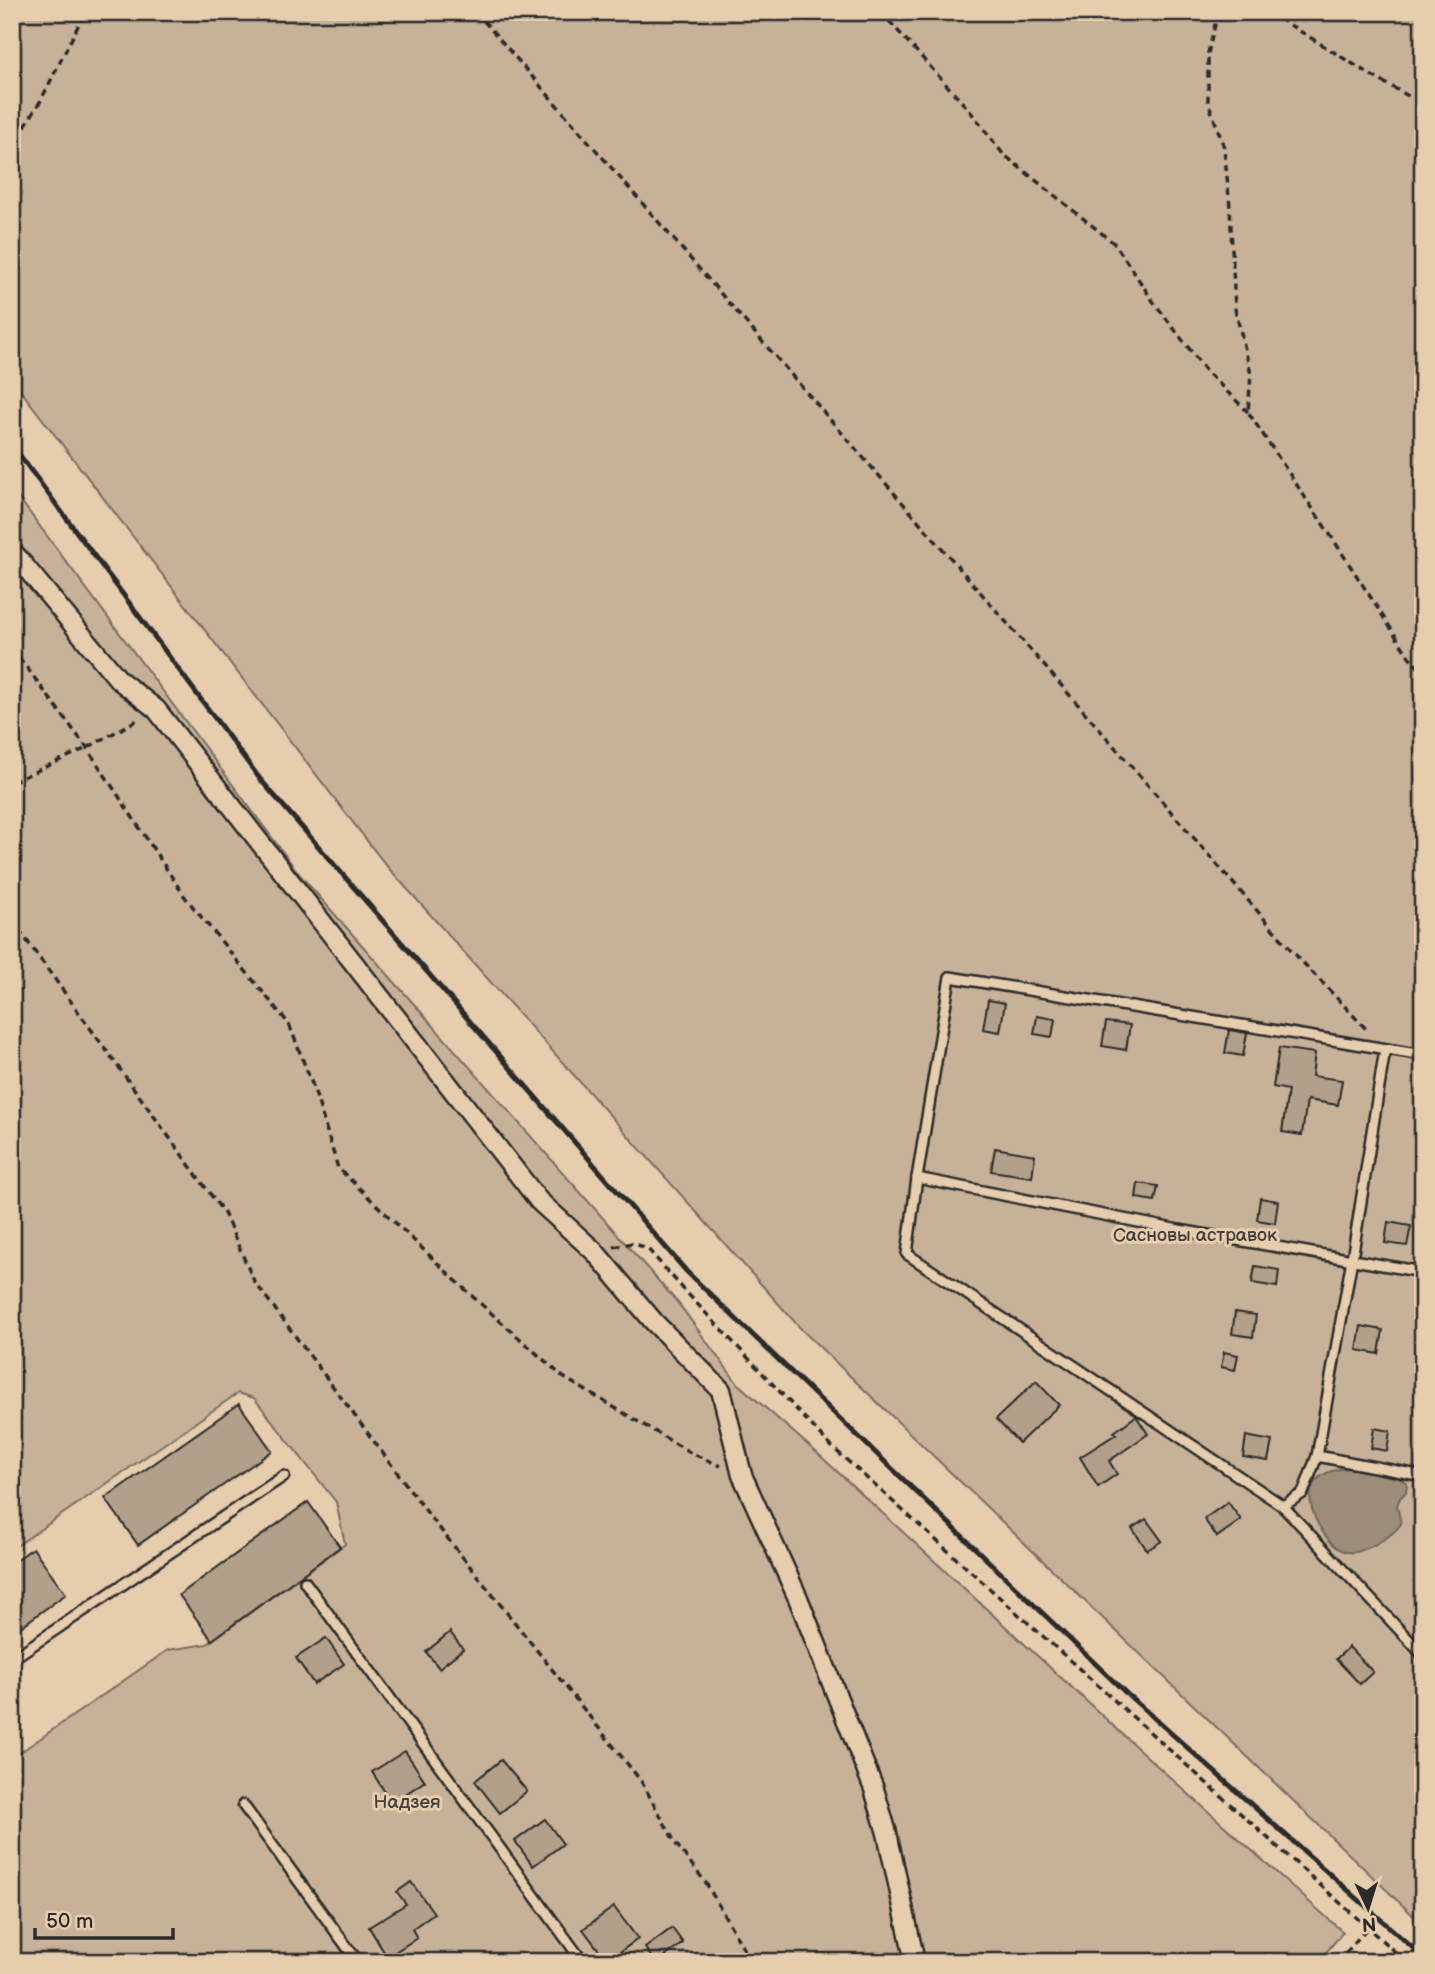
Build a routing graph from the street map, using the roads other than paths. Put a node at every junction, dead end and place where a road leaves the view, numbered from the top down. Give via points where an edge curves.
1 (12, 551) edge
2 (1385, 1049) junction
3 (1423, 1055) edge
4 (917, 1178) junction
5 (1352, 1259) junction
6 (1423, 1272) edge
7 (1317, 1456) junction
8 (284, 1476) dead end
9 (1423, 1476) edge
10 (1283, 1506) junction
11 (305, 1582) dead end
12 (1423, 1655) edge
13 (12, 1659) edge
14 (243, 1805) dead end
15 (358, 1962) edge
16 (583, 1962) edge
17 (915, 1962) edge

1 - 17 street via 119,680 156,709 539,1201 595,1252 654,1322 721,1390 742,1475 798,1598 874,1789
2 - 3 lane
2 - 4 lane via 950,977
2 - 5 lane
4 - 5 lane
4 - 10 lane via 907,1254
5 - 6 lane
5 - 7 lane
7 - 9 lane
7 - 10 lane via 1303,1493
8 - 13 lane
10 - 12 lane
11 - 16 lane
14 - 15 lane

